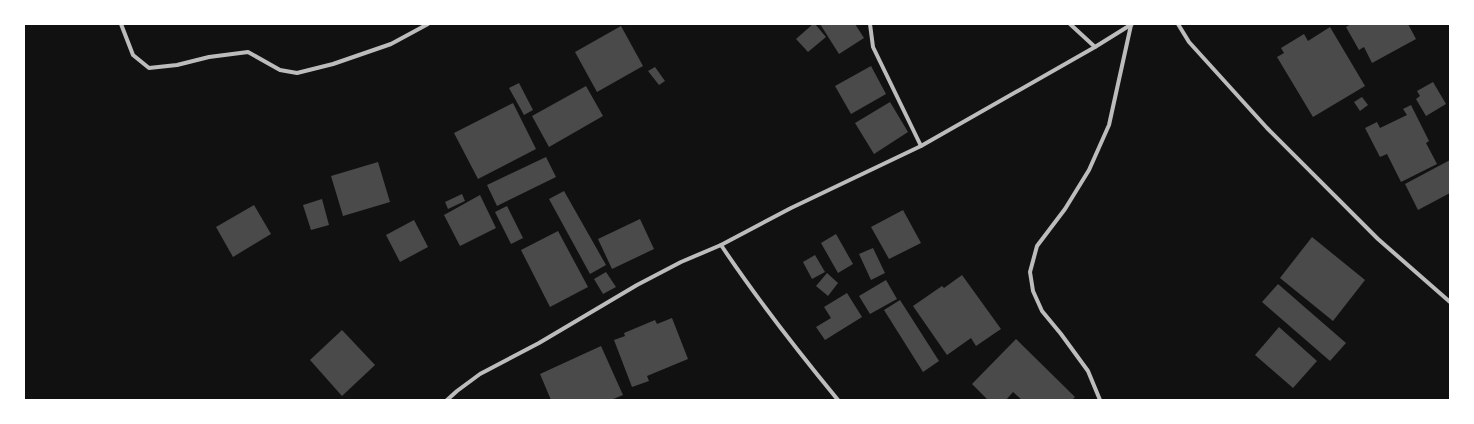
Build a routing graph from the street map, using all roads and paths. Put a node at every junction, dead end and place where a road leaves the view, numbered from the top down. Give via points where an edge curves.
1 (122, 24) edge
2 (428, 24) edge
3 (870, 24) edge
4 (1070, 24) edge
5 (1132, 24) edge
6 (1178, 24) edge
7 (1095, 47) junction
8 (921, 146) junction
9 (721, 245) junction
10 (1450, 302) edge
11 (447, 400) edge
12 (838, 400) edge
13 (1100, 400) edge

1 - 2 street via 133,56 149,68 248,52 280,70 297,72 333,64 391,44
3 - 8 street via 872,47
4 - 7 street
5 - 7 street
5 - 13 street via 1109,125 1089,170 1065,209 1037,246 1030,272 1033,291 1042,311 1088,371
6 - 10 street via 1189,42 1267,128 1378,239
7 - 8 street
8 - 9 street via 791,208
9 - 11 street via 681,262 540,343 480,374
9 - 12 street via 788,338

